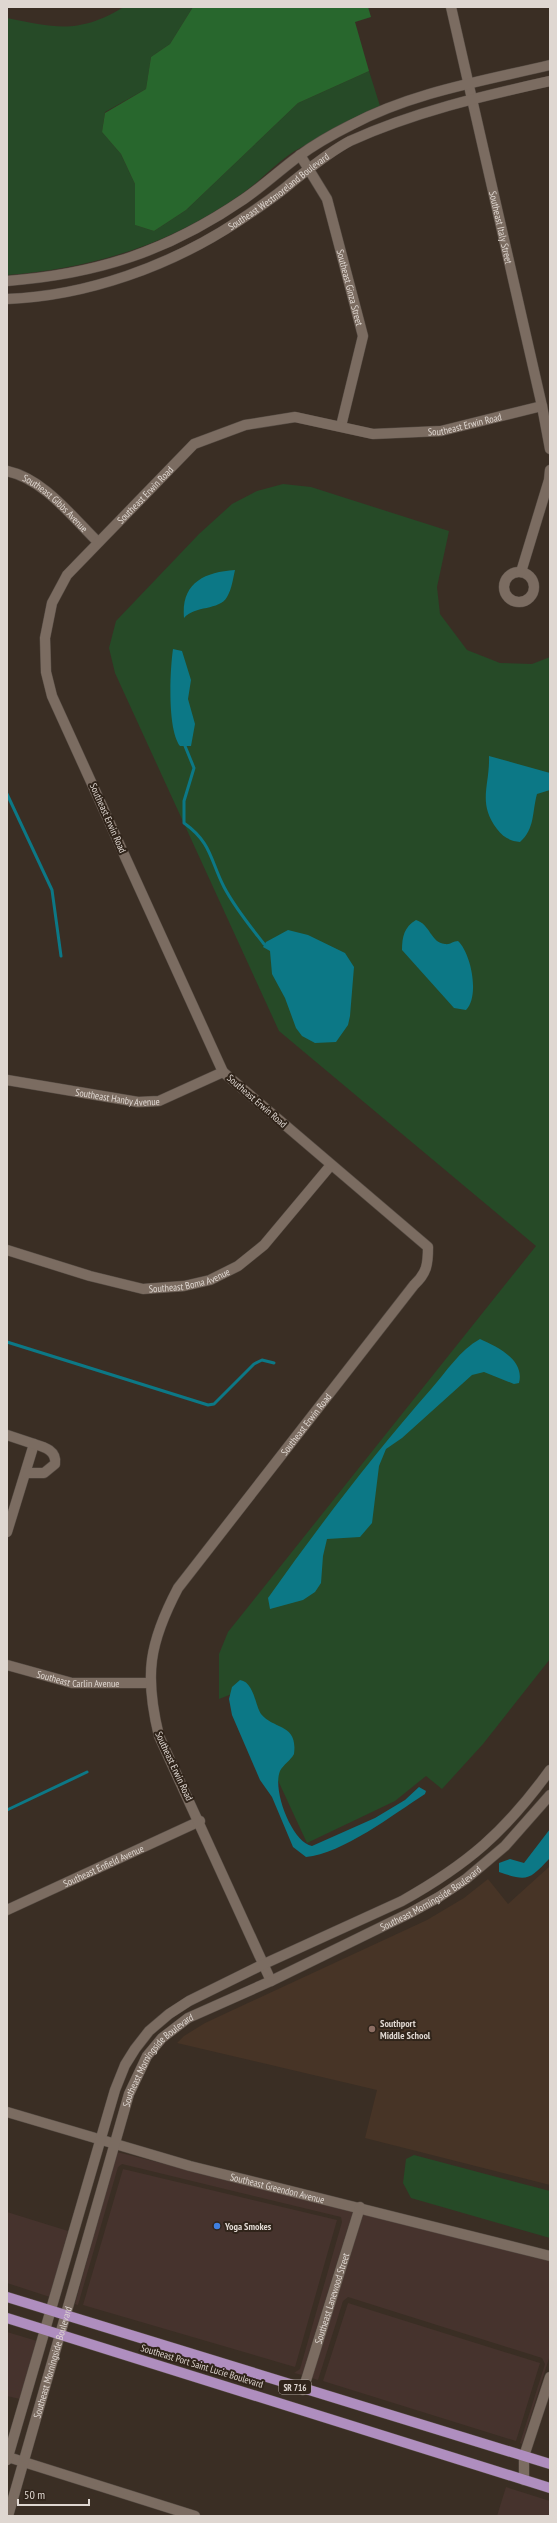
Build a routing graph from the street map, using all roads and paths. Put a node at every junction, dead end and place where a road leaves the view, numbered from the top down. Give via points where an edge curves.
1 (451, 7) edge
2 (550, 65) edge
3 (550, 81) edge
4 (468, 85) junction
5 (472, 99) junction
6 (300, 155) junction
7 (308, 168) junction
8 (182, 235) junction
9 (190, 248) junction
10 (43, 278) junction
11 (7, 281) edge
12 (45, 295) junction
13 (7, 299) edge
14 (542, 406) junction
15 (341, 426) junction
16 (550, 449) edge
17 (550, 470) edge
18 (7, 471) edge
19 (98, 542) junction
20 (521, 572) dead end
21 (223, 1072) junction
22 (7, 1080) edge
23 (331, 1165) junction
24 (7, 1250) edge
25 (7, 1435) edge
26 (34, 1444) junction
27 (26, 1473) junction
28 (7, 1532) edge
29 (7, 1665) edge
30 (150, 1683) junction
31 (550, 1770) edge
32 (550, 1795) edge
33 (522, 1807) junction
34 (534, 1816) junction
35 (200, 1822) junction
36 (402, 1901) junction
37 (7, 1910) edge
38 (410, 1913) junction
39 (264, 1964) junction
40 (271, 1981) junction
41 (7, 2112) edge
42 (99, 2141) junction
43 (114, 2145) junction
44 (360, 2207) junction
45 (550, 2256) edge
46 (7, 2297) edge
47 (52, 2311) junction
48 (67, 2316) junction
49 (7, 2318) edge
50 (46, 2330) junction
51 (61, 2335) junction
52 (550, 2377) edge
53 (303, 2390) junction
54 (524, 2456) junction
55 (7, 2459) edge
56 (23, 2462) junction
57 (550, 2464) edge
58 (524, 2480) junction
59 (550, 2488) edge
60 (8, 2516) edge
61 (195, 2516) edge

1 - 4 street, Southeast Italy Street
2 - 4 street, Southeast Westmoreland Boulevard
3 - 5 street, Southeast Westmoreland Boulevard
4 - 5 street, Southeast Italy Street
4 - 6 street, Southeast Westmoreland Boulevard via 430,93 373,115 334,134
5 - 7 street, Southeast Westmoreland Boulevard via 350,142
5 - 14 street, Southeast Italy Street
6 - 7 street, Southeast Ginza Street
6 - 8 street, Southeast Westmoreland Boulevard via 245,198
7 - 9 street, Southeast Westmoreland Boulevard via 291,184 236,223
7 - 15 street, Southeast Ginza Street via 327,199 363,336
8 - 9 street
8 - 10 street, Southeast Westmoreland Boulevard via 124,260
9 - 12 street, Southeast Westmoreland Boulevard via 122,277
10 - 11 street, Southeast Westmoreland Boulevard
10 - 12 street
12 - 13 street, Southeast Westmoreland Boulevard
14 - 15 street, Southeast Erwin Road via 441,431 373,434
14 - 16 street, Southeast Italy Street
15 - 19 street, Southeast Erwin Road via 295,417 245,426 194,444
17 - 20 street
18 - 19 street, Southeast Gibbs Avenue via 16,473 48,492
19 - 21 street, Southeast Erwin Road via 67,575 52,603 45,638 46,672 52,696
21 - 22 street, Southeast Hanby Avenue via 159,1101 138,1102
21 - 23 street, Southeast Erwin Road
23 - 24 street, Southeast Boma Avenue via 264,1245 238,1266 210,1280 184,1286 143,1289 90,1276
23 - 30 street, Southeast Erwin Road via 428,1247 427,1270 178,1588 161,1621 151,1661
25 - 26 street
26 - 27 street
26 - 27 street via 52,1452 55,1464 44,1473
27 - 28 street
29 - 30 street, Southeast Carlin Avenue via 72,1683
30 - 35 street, Southeast Erwin Road via 159,1736
31 - 33 street, Southeast Morningside Boulevard
32 - 34 street, Southeast Morningside Boulevard
33 - 34 street
33 - 36 street, Southeast Morningside Boulevard via 504,1828 473,1856
34 - 38 street, Southeast Morningside Boulevard via 487,1863 439,1897
35 - 37 street, Southeast Enfield Avenue
35 - 39 street, Southeast Erwin Road
36 - 38 street
36 - 39 street, Southeast Morningside Boulevard
38 - 40 street, Southeast Morningside Boulevard
39 - 40 street, Southeast Erwin Road
39 - 42 street, Southeast Morningside Boulevard via 189,2001 149,2030 125,2065
40 - 43 street, Southeast Morningside Boulevard via 188,2018 162,2038 146,2056 137,2074
41 - 42 street, Southeast Greendon Avenue
42 - 43 street, Southeast Greendon Avenue
42 - 47 street, Southeast Morningside Boulevard
43 - 44 street, Southeast Greendon Avenue
43 - 48 street, Southeast Morningside Boulevard
44 - 45 street, Southeast Greendon Avenue
44 - 53 street, Southeast Lanewood Street
46 - 47 main road, Southeast Port Saint Lucie Boulevard / SR 716
47 - 48 main road, Southeast Port Saint Lucie Boulevard / SR 716
47 - 50 street, Southeast Morningside Boulevard
48 - 51 street, Southeast Morningside Boulevard
48 - 53 main road, Southeast Port Saint Lucie Boulevard / SR 716
49 - 50 main road, Southeast Port Saint Lucie Boulevard / SR 716
50 - 51 main road, Southeast Port Saint Lucie Boulevard / SR 716
50 - 55 street, Southeast Morningside Boulevard
51 - 56 street, Southeast Morningside Boulevard
51 - 58 main road, Southeast Port Saint Lucie Boulevard / SR 716
52 - 54 street
53 - 54 main road, Southeast Port Saint Lucie Boulevard / SR 716
54 - 57 main road, Southeast Port Saint Lucie Boulevard / SR 716
54 - 58 street
55 - 56 street
56 - 60 street, Southeast Morningside Boulevard
56 - 61 street
58 - 59 main road, Southeast Port Saint Lucie Boulevard / SR 716

